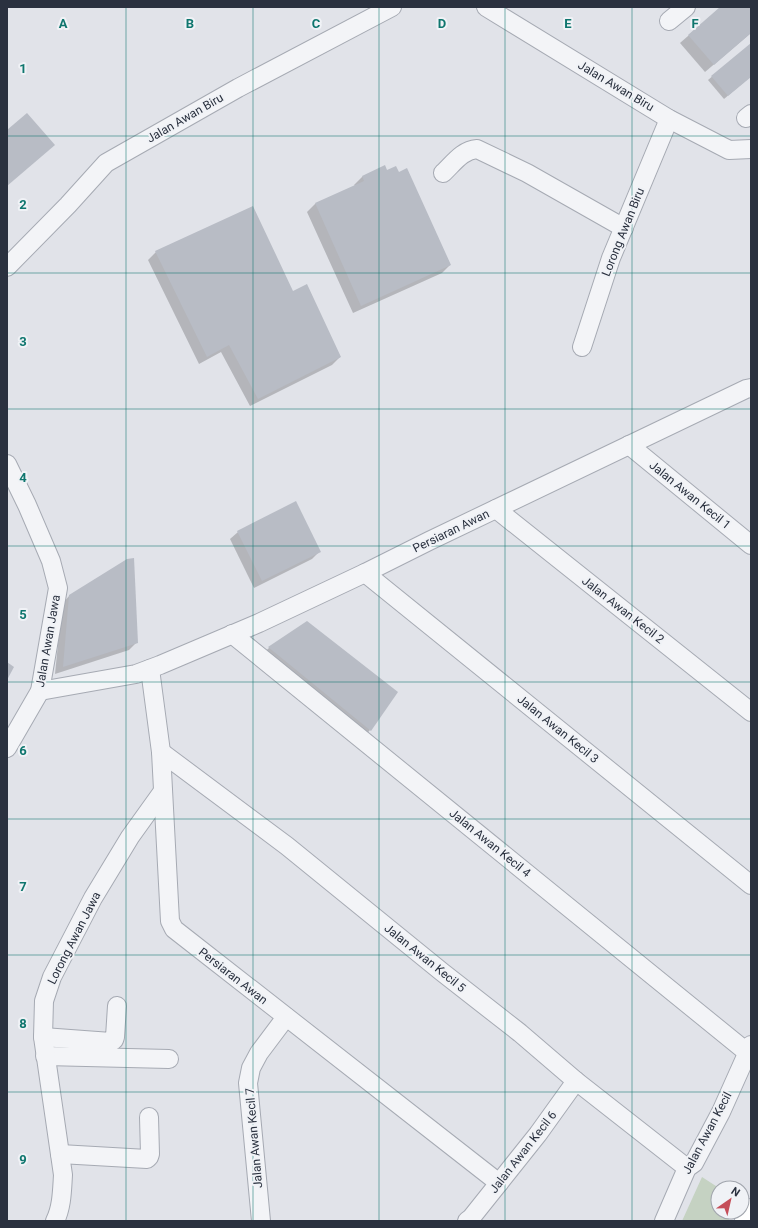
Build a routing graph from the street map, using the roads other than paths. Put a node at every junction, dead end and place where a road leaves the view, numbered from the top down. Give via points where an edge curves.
1 (392, 7) edge
2 (486, 7) edge
3 (686, 7) edge
4 (669, 21) dead end
5 (669, 118) junction
6 (751, 149) edge
7 (443, 173) dead end
8 (624, 228) junction
9 (7, 267) edge
10 (582, 347) dead end
11 (751, 388) edge
12 (630, 445) junction
13 (7, 464) edge
14 (496, 509) junction
15 (751, 545) edge
16 (365, 573) junction
17 (232, 634) junction
18 (150, 669) junction
19 (40, 691) junction
20 (751, 712) edge
21 (7, 748) edge
22 (161, 752) junction
23 (163, 791) junction
24 (751, 885) edge
25 (117, 1006) dead end
26 (286, 1017) junction
27 (42, 1037) junction
28 (749, 1049) edge
29 (45, 1056) junction
30 (170, 1059) dead end
31 (576, 1081) junction
32 (149, 1117) dead end
33 (60, 1154) junction
34 (687, 1168) junction
35 (499, 1183) junction
36 (751, 1210) edge
37 (55, 1221) edge
38 (261, 1221) edge
39 (467, 1221) edge
40 (664, 1221) edge
41 (746, 1221) edge

1 - 9 street, Jalan Awan Biru via 238,88 104,164
2 - 5 street, Jalan Awan Biru
3 - 4 street
5 - 6 street, Jalan Awan Biru via 729,150
5 - 8 street, Lorong Awan Biru
7 - 8 street via 465,152 476,149 528,172
8 - 10 street, Lorong Awan Biru via 611,258
11 - 12 street, Persiaran Awan
12 - 14 street, Persiaran Awan
12 - 15 street, Jalan Awan Kecil 1
13 - 19 street, Jalan Awan Jawa via 28,505 51,561 58,588
14 - 16 street, Persiaran Awan
14 - 20 street, Jalan Awan Kecil 2
16 - 17 street, Persiaran Awan
16 - 24 street, Jalan Awan Kecil 3
17 - 18 street, Persiaran Awan
17 - 28 street, Jalan Awan Kecil 4
18 - 19 street, Persiaran Awan via 136,674
18 - 22 street, Persiaran Awan
19 - 21 street, Jalan Awan Jawa
22 - 23 street, Persiaran Awan
22 - 31 street, Jalan Awan Kecil 5 via 287,846
23 - 26 street, Persiaran Awan via 172,927
23 - 27 street, Lorong Awan Jawa via 130,837 93,898 52,977 44,1001
25 - 27 street via 114,1040 111,1042
26 - 35 street, Persiaran Awan
26 - 38 street, Jalan Awan Kecil 7 via 259,1053 251,1068 248,1084
27 - 29 street, Lorong Awan Jawa
28 - 34 street, Jalan Awan Kecil via 718,1118 694,1163
29 - 30 street
29 - 33 street, Lorong Awan Jawa
31 - 34 street, Jalan Awan Kecil 5
31 - 35 street, Jalan Awan Kecil 6
32 - 33 street via 150,1154 147,1159
33 - 37 street, Lorong Awan Jawa via 63,1175 62,1197
34 - 40 street, Jalan Awan Kecil
35 - 39 street, Jalan Awan Kecil 6
36 - 41 main road

